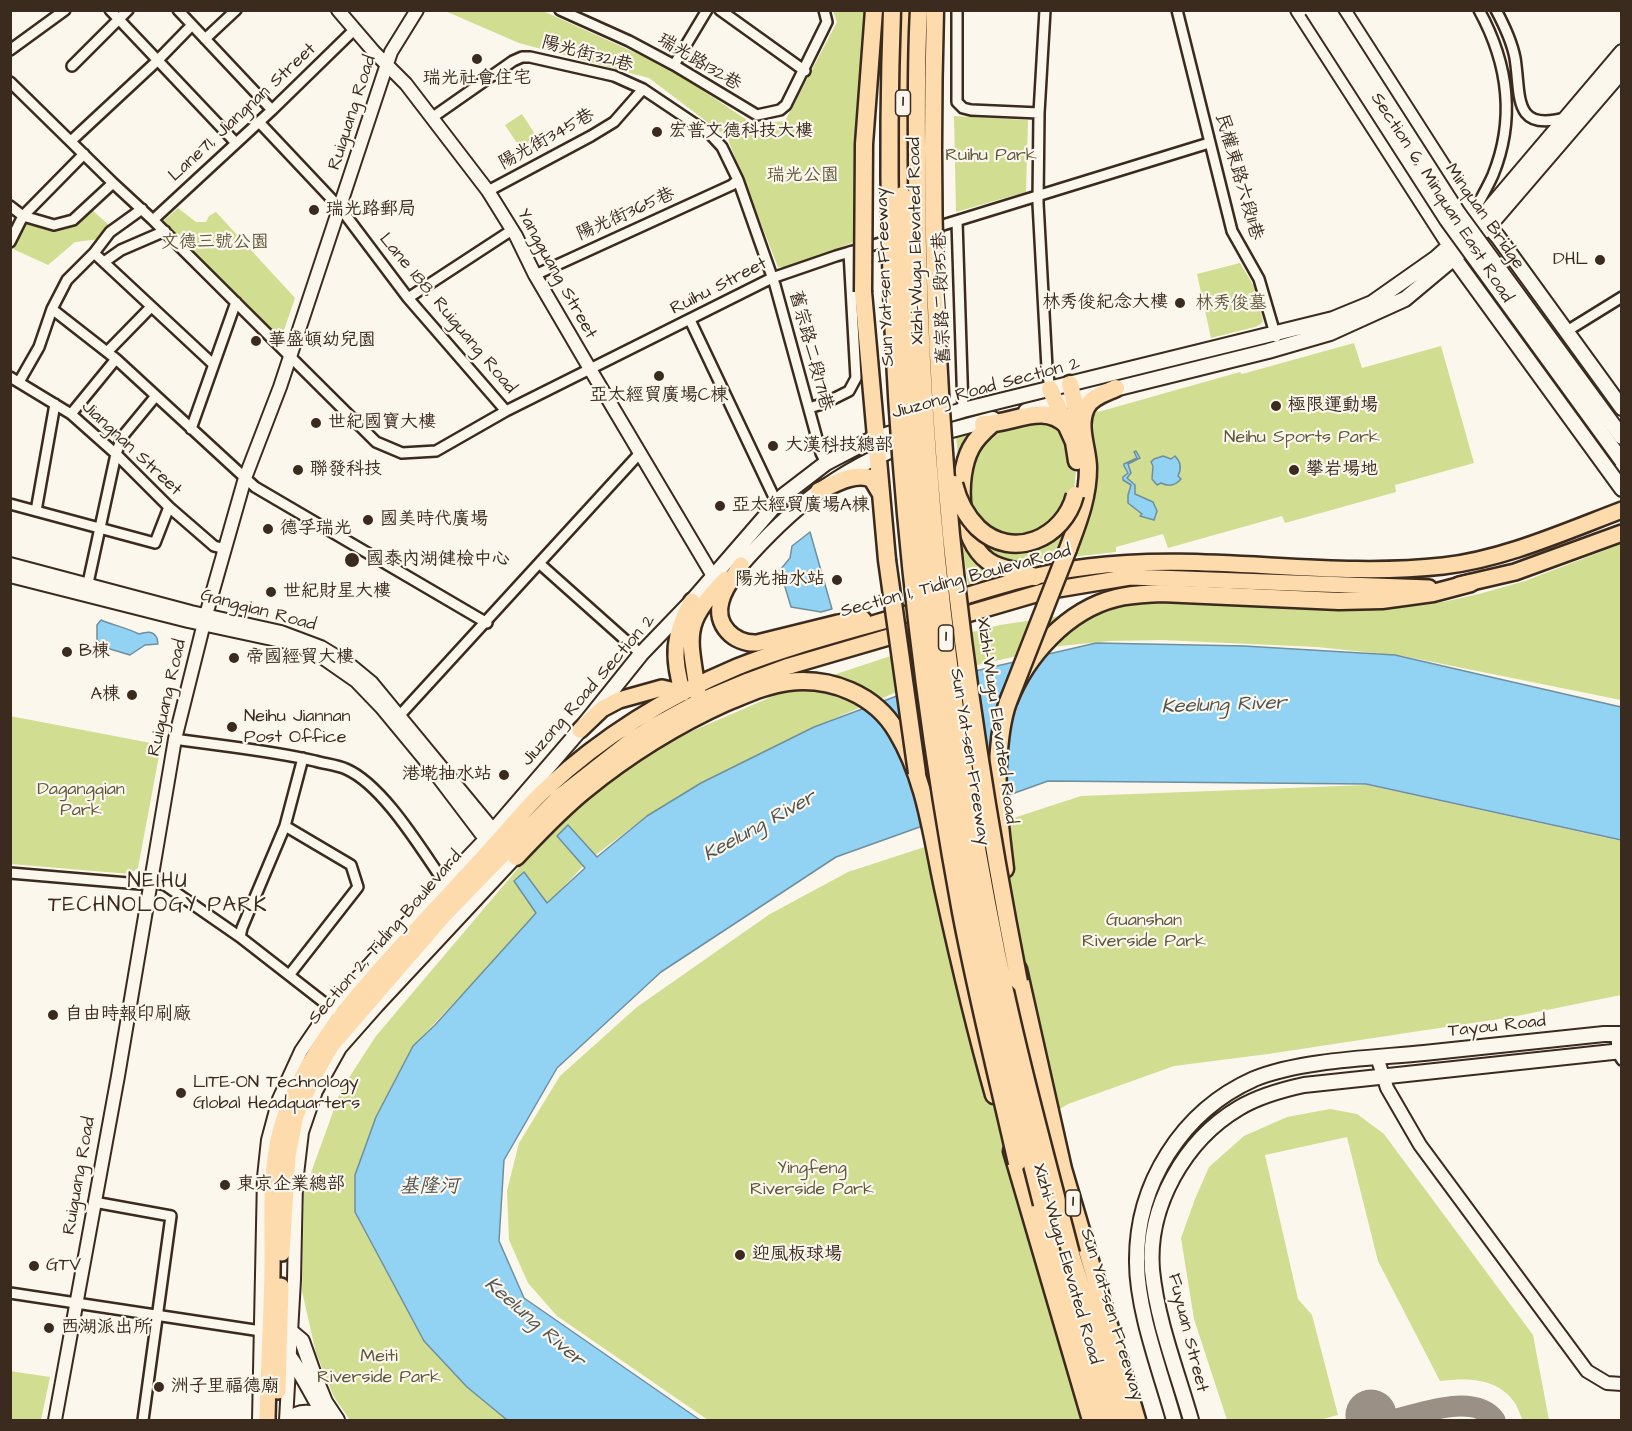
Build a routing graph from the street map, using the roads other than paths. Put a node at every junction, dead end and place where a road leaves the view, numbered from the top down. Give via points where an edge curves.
1 (65, 10) edge
2 (110, 10) edge
3 (128, 10) edge
4 (178, 10) edge
5 (236, 10) edge
6 (338, 10) edge
7 (417, 10) edge
8 (560, 10) edge
9 (707, 10) edge
10 (720, 10) edge
11 (825, 10) edge
12 (874, 10) edge
13 (892, 10) edge
14 (906, 10) edge
15 (919, 10) edge
16 (935, 10) edge
17 (957, 10) edge
18 (1045, 10) edge
19 (1177, 10) edge
20 (1298, 10) edge
21 (1312, 10) edge
22 (1328, 10) edge
23 (1343, 10) edge
24 (1479, 10) edge
25 (1496, 10) edge
26 (119, 20) junction
27 (192, 25) junction
28 (354, 30) junction
29 (205, 39) junction
30 (10, 50) edge
31 (1622, 52) edge
32 (157, 62) junction
33 (387, 64) junction
34 (674, 65) junction
35 (72, 66) dead end
36 (805, 71) junction
37 (1622, 71) edge
38 (10, 82) edge
39 (644, 89) junction
40 (272, 110) junction
41 (1039, 113) junction
42 (433, 117) junction
43 (1567, 118) junction
44 (259, 122) junction
45 (71, 141) junction
46 (236, 143) junction
47 (1209, 143) junction
48 (82, 152) junction
49 (1446, 172) junction
50 (735, 182) junction
51 (112, 183) junction
52 (488, 191) junction
53 (1416, 192) junction
54 (1039, 195) junction
55 (10, 206) edge
56 (142, 209) junction
57 (341, 209) junction
58 (23, 216) junction
59 (1482, 218) junction
60 (153, 220) junction
61 (957, 221) junction
62 (512, 230) junction
63 (165, 231) junction
64 (10, 242) edge
65 (849, 252) junction
66 (1452, 252) junction
67 (94, 253) junction
68 (104, 261) junction
69 (535, 275) junction
70 (772, 278) junction
71 (1622, 297) edge
72 (408, 298) junction
73 (236, 302) junction
74 (151, 307) junction
75 (52, 309) junction
76 (1551, 310) junction
77 (690, 320) junction
78 (1567, 331) junction
79 (1275, 333) junction
80 (1512, 338) junction
81 (1279, 347) junction
82 (108, 351) junction
83 (291, 356) junction
84 (116, 359) junction
85 (213, 364) junction
86 (590, 369) junction
87 (10, 377) edge
88 (19, 382) junction
89 (1116, 388) junction
90 (1063, 394) junction
91 (155, 397) junction
92 (55, 404) junction
93 (809, 408) junction
94 (1622, 408) edge
95 (963, 410) junction
96 (506, 411) junction
97 (71, 414) junction
98 (985, 423) junction
99 (1067, 426) junction
100 (191, 429) junction
101 (943, 433) junction
102 (1622, 437) edge
103 (877, 438) junction
104 (1084, 440) junction
105 (640, 453) junction
106 (116, 454) junction
107 (878, 455) junction
108 (1622, 461) edge
109 (826, 463) junction
110 (245, 478) junction
111 (1622, 489) edge
112 (819, 491) junction
113 (778, 501) junction
114 (882, 501) junction
115 (10, 504) edge
116 (169, 507) junction
117 (1622, 510) edge
118 (36, 511) junction
119 (99, 528) junction
120 (1622, 533) edge
121 (225, 549) junction
122 (10, 564) edge
123 (540, 564) junction
124 (741, 565) junction
125 (10, 576) edge
126 (713, 576) junction
127 (1035, 577) junction
128 (1471, 583) junction
129 (88, 584) junction
130 (692, 602) junction
131 (922, 610) junction
132 (205, 620) junction
133 (487, 623) junction
134 (641, 654) junction
135 (690, 689) junction
136 (699, 702) junction
137 (1008, 702) junction
138 (400, 715) junction
139 (580, 730) junction
140 (175, 739) junction
141 (303, 758) junction
142 (917, 773) junction
143 (285, 826) junction
144 (500, 848) junction
145 (10, 873) edge
146 (152, 882) junction
147 (444, 882) junction
148 (240, 937) junction
149 (290, 974) junction
150 (1019, 982) junction
151 (348, 1022) junction
152 (1619, 1034) edge
153 (1620, 1054) edge
154 (1377, 1058) junction
155 (1383, 1076) junction
156 (1017, 1163) junction
157 (94, 1202) junction
158 (10, 1293) edge
159 (76, 1304) junction
160 (281, 1309) junction
161 (157, 1316) junction
162 (291, 1331) junction
163 (274, 1342) junction
164 (1622, 1384) edge
165 (55, 1420) edge
166 (143, 1420) edge
167 (259, 1420) edge
168 (267, 1420) edge
169 (276, 1420) edge
170 (288, 1420) edge
171 (330, 1420) edge
172 (1091, 1420) edge
173 (1107, 1420) edge
174 (1122, 1420) edge
175 (1137, 1420) edge
176 (1174, 1420) edge
177 (1191, 1420) edge

1 - 30 street
2 - 26 street
3 - 26 street
4 - 27 street
5 - 29 street
6 - 28 street, Yangguang Street
7 - 33 street, Ruiguang Road
8 - 34 street, 瑞光路132巷
9 - 34 street
10 - 36 street
11 - 36 street via 827,22
12 - 103 highway, bridge via 864,144 864,292
13 - 156 highway, Xizhi-Wugu Elevated Road / 1, bridge via 892,314 914,594 931,732 961,913
14 - 173 highway, Sun Yat-sen Freeway / 1, bridge via 902,195 908,382 926,597 949,762 1009,1074 1042,1204
15 - 174 highway, Sun Yat-sen Freeway / 1, bridge via 917,195 921,349 931,504 954,704 977,848 1014,1030 1071,1254
16 - 101 highway, Xizhi-Wugu Elevated Road / 1, bridge via 934,229
17 - 41 street via 957,102 971,110
18 - 41 street
19 - 47 street, 民權東路六段11巷
20 - 53 main road, Section 6, Minquan East Road
21 - 108 main road, Minquan Bridge, bridge via 1447,220
22 - 102 main road, Minquan Bridge, bridge via 1458,213
23 - 49 main road, Section 6, Minquan East Road
24 - 59 street via 1502,66 1506,110 1502,148
25 - 43 street via 1515,56 1524,111 1542,122
26 - 32 street
26 - 35 street
27 - 29 street
27 - 32 street
28 - 33 street, Yangguang Street
28 - 40 street, Lane71, Jiangnan Street
29 - 40 street
31 - 43 main road
32 - 45 street
32 - 46 street
33 - 42 street, Yangguang Street
33 - 57 street, Ruiguang Road
34 - 36 street, 瑞光路132巷 via 757,115 786,105
37 - 59 main road
38 - 45 street, Ruihu Street
39 - 42 street, 陽光街321巷 via 614,76 522,57
39 - 50 street, 陽光街321巷 via 710,134 722,147
39 - 52 street, 陽光街345巷 via 614,122
40 - 44 street, Lane71, Jiangnan Street
41 - 54 street
42 - 52 street, Yangguang Street
43 - 59 main road
44 - 46 street, Lane71, Jiangnan Street
44 - 57 street, Lane 188, Ruiguang Road
45 - 48 street, Ruihu Street
46 - 60 street, Lane71, Jiangnan Street
47 - 54 street, Ruihu Street
47 - 79 street, 民權東路六段11巷 via 1232,231 1259,279
48 - 51 street, Ruihu Street
48 - 58 street
49 - 53 street
49 - 59 main road, Section 6, Minquan East Road
50 - 69 street, 陽光街365巷
50 - 70 street, 舊宗路二段171巷
51 - 56 street, Ruihu Street
51 - 58 street via 73,220 54,225
52 - 62 street, Yangguang Street
53 - 66 main road, Section 6, Minquan East Road
54 - 61 street, Ruihu Street
54 - 90 street via 1047,368
55 - 58 street
56 - 60 street, Ruihu Street
56 - 67 street via 110,232
57 - 72 street, Lane 188, Ruiguang Road
57 - 83 street, Ruiguang Road
58 - 64 street
59 - 66 main road
59 - 66 main road via 1463,233
59 - 76 main road, Section 6, Minquan East Road
60 - 63 street, Ruihu Street
61 - 65 street, Ruihu Street
61 - 95 street, 舊宗路二段135巷
62 - 69 street, Yangguang Street
62 - 72 street
63 - 68 street
63 - 73 street, Ruihu Street
65 - 70 street, Ruihu Street
65 - 93 street via 856,378 849,391
66 - 79 main road, Jiuzong Road Section 2 via 1372,303 1333,319
66 - 80 main road, Section 6, Minquan East Road
66 - 81 main road, Jiuzong Road Section 2 via 1396,303 1330,333
67 - 68 street
67 - 75 street via 67,280
68 - 74 street
69 - 86 street, Yangguang Street
70 - 77 street, Ruihu Street
70 - 93 street, 舊宗路二段171巷
71 - 78 street
72 - 96 street, Lane 188, Ruiguang Road
73 - 83 street, Ruihu Street
73 - 85 street
74 - 82 street
74 - 85 street
75 - 82 street
75 - 88 street via 39,347
76 - 78 main road, Section 6, Minquan East Road
76 - 80 street
77 - 86 street, Ruihu Street
77 - 113 street
78 - 94 main road, Section 6, Minquan East Road
79 - 81 street, 民權東路六段11巷
79 - 90 main road, Jiuzong Road Section 2
80 - 111 main road, Section 6, Minquan East Road
81 - 89 main road, Jiuzong Road Section 2
82 - 84 street
83 - 96 street, Ruihu Street via 376,441 402,453 436,451
83 - 110 street, Ruiguang Road
84 - 91 street
84 - 97 street
85 - 100 street
86 - 96 street, Ruihu Street
86 - 105 street, Yangguang Street
87 - 88 street, Jiangnan Street
88 - 92 street, Jiangnan Street
89 - 90 main road, Jiuzong Road Section 2
89 - 104 highway via 1089,403 1084,415
90 - 95 main road, Jiuzong Road Section 2
90 - 98 main road, Jiuzong Road Section 2
90 - 99 highway
90 - 104 highway
91 - 100 street
91 - 106 street via 122,437
92 - 97 street, Jiangnan Street
92 - 118 street
93 - 109 street, 舊宗路二段171巷
95 - 103 main road, Jiuzong Road Section 2
97 - 106 street, Jiangnan Street
98 - 99 highway via 1036,414 1054,417
98 - 107 main road, Jiuzong Road Section 2 via 923,437
98 - 127 highway via 964,469 967,532 986,560
99 - 101 highway, bridge via 1074,442 1078,472 1072,506 1064,520 1045,537 1016,543 989,536 965,513
100 - 110 street
101 - 150 highway, Xizhi-Wugu Elevated Road / 1, bridge via 967,672
103 - 107 highway
103 - 109 main road, Jiuzong Road Section 2
104 - 137 highway, bridge via 1089,465 1086,499
105 - 123 street
105 - 126 street, Yangguang Street
106 - 116 street, Jiangnan Street
106 - 119 street
107 - 112 main road, Jiuzong Road Section 2
107 - 114 highway
109 - 113 main road, Jiuzong Road Section 2
110 - 121 street, Ruiguang Road
110 - 133 street
112 - 114 highway via 854,477 868,477 877,484
112 - 124 main road, Jiuzong Road Section 2 via 782,520
113 - 126 main road, Jiuzong Road Section 2
114 - 142 highway, bridge
115 - 118 street
116 - 119 street via 155,543
116 - 121 street, Jiangnan Street via 214,546
117 - 127 highway, Section 1, Tiding BoulevaRoad via 1529,544 1449,565 1331,569 1117,563
118 - 119 street
119 - 129 street
120 - 128 highway, Section 1, Tiding BoulevaRoad via 1515,572
121 - 132 street, Ruiguang Road
122 - 129 street, Gangqian Road
123 - 133 street
123 - 134 street
124 - 131 highway via 723,594 719,610 730,635 744,642 757,643 838,623
124 - 135 highway via 708,597 692,625
125 - 132 street, Gangqian Road
126 - 130 main road, Jiuzong Road Section 2
127 - 131 highway, Section 1, Tiding BoulevaRoad
128 - 136 highway, Section 1, Tiding BoulevaRoad via 1392,588 1130,578 1101,581 1046,591 786,667
128 - 137 highway, bridge via 1382,600 1161,593 1114,598 1077,615 1041,646
129 - 132 street, Gangqian Road
130 - 134 main road, Jiuzong Road Section 2
130 - 135 highway via 680,626 675,652 677,673
131 - 135 highway, Section 1, Tiding BoulevaRoad via 781,651
132 - 138 street, Gangqian Road via 281,632 321,647 372,683
132 - 140 street, Ruiguang Road
132 - 144 street, Gangqian Road via 296,644 356,681
133 - 138 street
134 - 139 main road, Jiuzong Road Section 2
135 - 136 highway
135 - 139 highway via 662,688 619,700 602,709
135 - 144 highway, Section 1, Tiding BoulevaRoad via 586,754 523,811
136 - 144 highway, Section 1, Tiding BoulevaRoad via 632,740
137 - 150 highway, bridge via 999,750 997,791
138 - 144 street, Gangqian Road
139 - 144 main road, Jiuzong Road Section 2
140 - 141 street
140 - 146 street, Ruiguang Road
141 - 143 street
141 - 147 street via 346,769 369,784
142 - 144 highway via 888,718 866,698 829,684 805,681 772,685 704,713 648,744
142 - 156 highway, bridge via 969,1005 1002,1125
143 - 148 street
143 - 149 street via 351,865 358,887
144 - 147 street, Section 2, Tiding Boulevard
144 - 151 highway, Section 2, Tiding Boulevard
145 - 146 street
146 - 148 street via 165,885
146 - 157 street, Ruiguang Road
147 - 151 street, Section 2, Tiding Boulevard
148 - 149 street
149 - 151 street
150 - 175 highway, Xizhi-Wugu Elevated Road / 1 via 1064,1169
151 - 160 highway, Section 2, Tiding Boulevard via 313,1078 296,1115 287,1167
151 - 162 street, Section 2, Tiding Boulevard via 302,1132 296,1183
151 - 163 highway, Section 2, Tiding Boulevard via 329,1030 307,1064 282,1126 273,1200
152 - 153 street
152 - 154 main road, Tayou Road
153 - 155 main road, Tayou Road
154 - 155 street
154 - 176 main road, Fuyuan Street via 1289,1069 1255,1079 1191,1122 1160,1165 1141,1218 1137,1262 1143,1309
155 - 164 street via 1420,1145 1587,1371 1606,1383
155 - 177 main road, Fuyuan Street via 1304,1085 1261,1097 1239,1108 1206,1134 1175,1173 1155,1227 1152,1269 1159,1312
156 - 172 highway, Xizhi-Wugu Elevated Road / 1
157 - 159 street, Ruiguang Road
157 - 161 street via 171,1216
158 - 159 street
159 - 161 street
159 - 165 street, Ruiguang Road
160 - 162 main road
160 - 163 highway, Section 2, Tiding Boulevard
161 - 163 street
161 - 166 street
162 - 163 street, Section 2, Tiding Boulevard
162 - 171 main road via 302,1341
163 - 167 street, Section 2, Tiding Boulevard
163 - 168 highway, Section 2, Tiding Boulevard
163 - 169 highway, Section 2, Tiding Boulevard
163 - 170 street, Section 2, Tiding Boulevard
163 - 171 main road
170 - 171 main road via 308,1412

